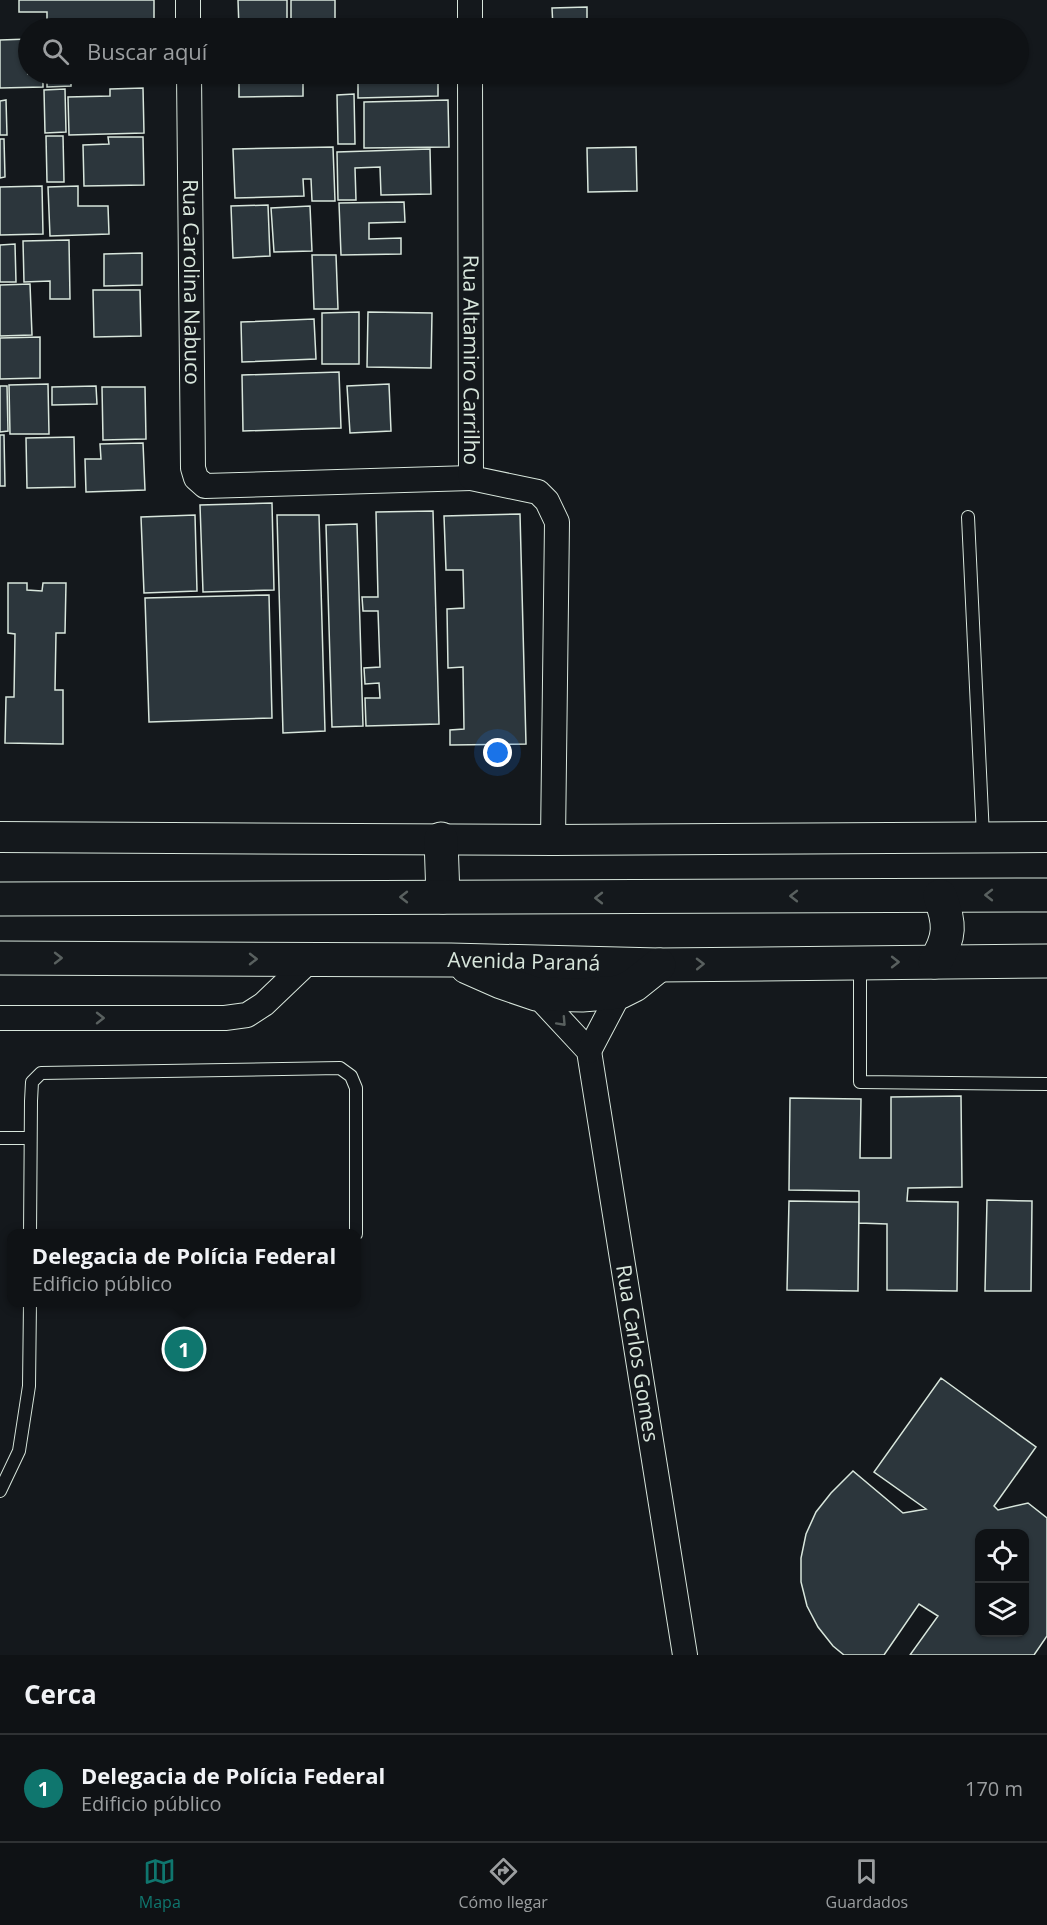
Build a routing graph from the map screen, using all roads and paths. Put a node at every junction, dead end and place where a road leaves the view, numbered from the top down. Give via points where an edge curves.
1 (188, 0) edge
2 (470, 0) edge
3 (188, 18) edge
4 (470, 18) edge
5 (189, 84) edge
6 (470, 84) edge
7 (471, 478) junction
8 (968, 517) dead end
9 (983, 836) junction
10 (0, 837) edge
11 (1047, 837) edge
12 (441, 839) junction
13 (553, 840) junction
14 (1047, 895) edge
15 (940, 896) junction
16 (443, 897) junction
17 (0, 899) edge
18 (0, 958) edge
19 (310, 960) junction
20 (451, 960) junction
21 (860, 962) junction
22 (935, 962) junction
23 (1047, 962) edge
24 (659, 965) junction
25 (620, 992) junction
26 (536, 994) junction
27 (0, 1018) edge
28 (589, 1051) junction
29 (1047, 1084) edge
30 (0, 1138) edge
31 (30, 1138) junction
32 (30, 1229) edge
33 (356, 1229) edge
34 (30, 1307) edge
35 (0, 1491) edge
36 (685, 1655) edge

1 - 3 street
2 - 4 street
5 - 7 street, Rua Carolina Nabuco via 196,478 205,486
6 - 7 street, Rua Altamiro Carrilho
7 - 13 street, Rua Altamiro Carrilho via 538,492 557,522
8 - 9 lane
9 - 11 street
9 - 13 street
10 - 12 street
12 - 13 street
12 - 16 main road
14 -> 15 main road
15 -> 16 main road
15 - 22 main road via 946,911 948,937
16 -> 17 main road
18 -> 19 main road, Avenida Paraná
19 - 20 main road, Avenida Paraná
27 -> 19 street via 247,1015
20 - 24 main road, Avenida Paraná
20 - 26 main road
21 -> 22 main road, Avenida Paraná
24 -> 21 main road, Avenida Paraná
21 - 29 lane via 860,1082
22 - 23 main road, Avenida Paraná
24 - 25 main road
25 - 26 main road via 582,996
25 - 28 street
26 -> 28 street
28 - 36 street, Rua Carlos Gomes
30 - 31 lane
31 - 32 lane
31 - 33 lane via 32,1082 40,1073 340,1068 351,1076 356,1088
34 - 35 lane via 29,1386 19,1451

